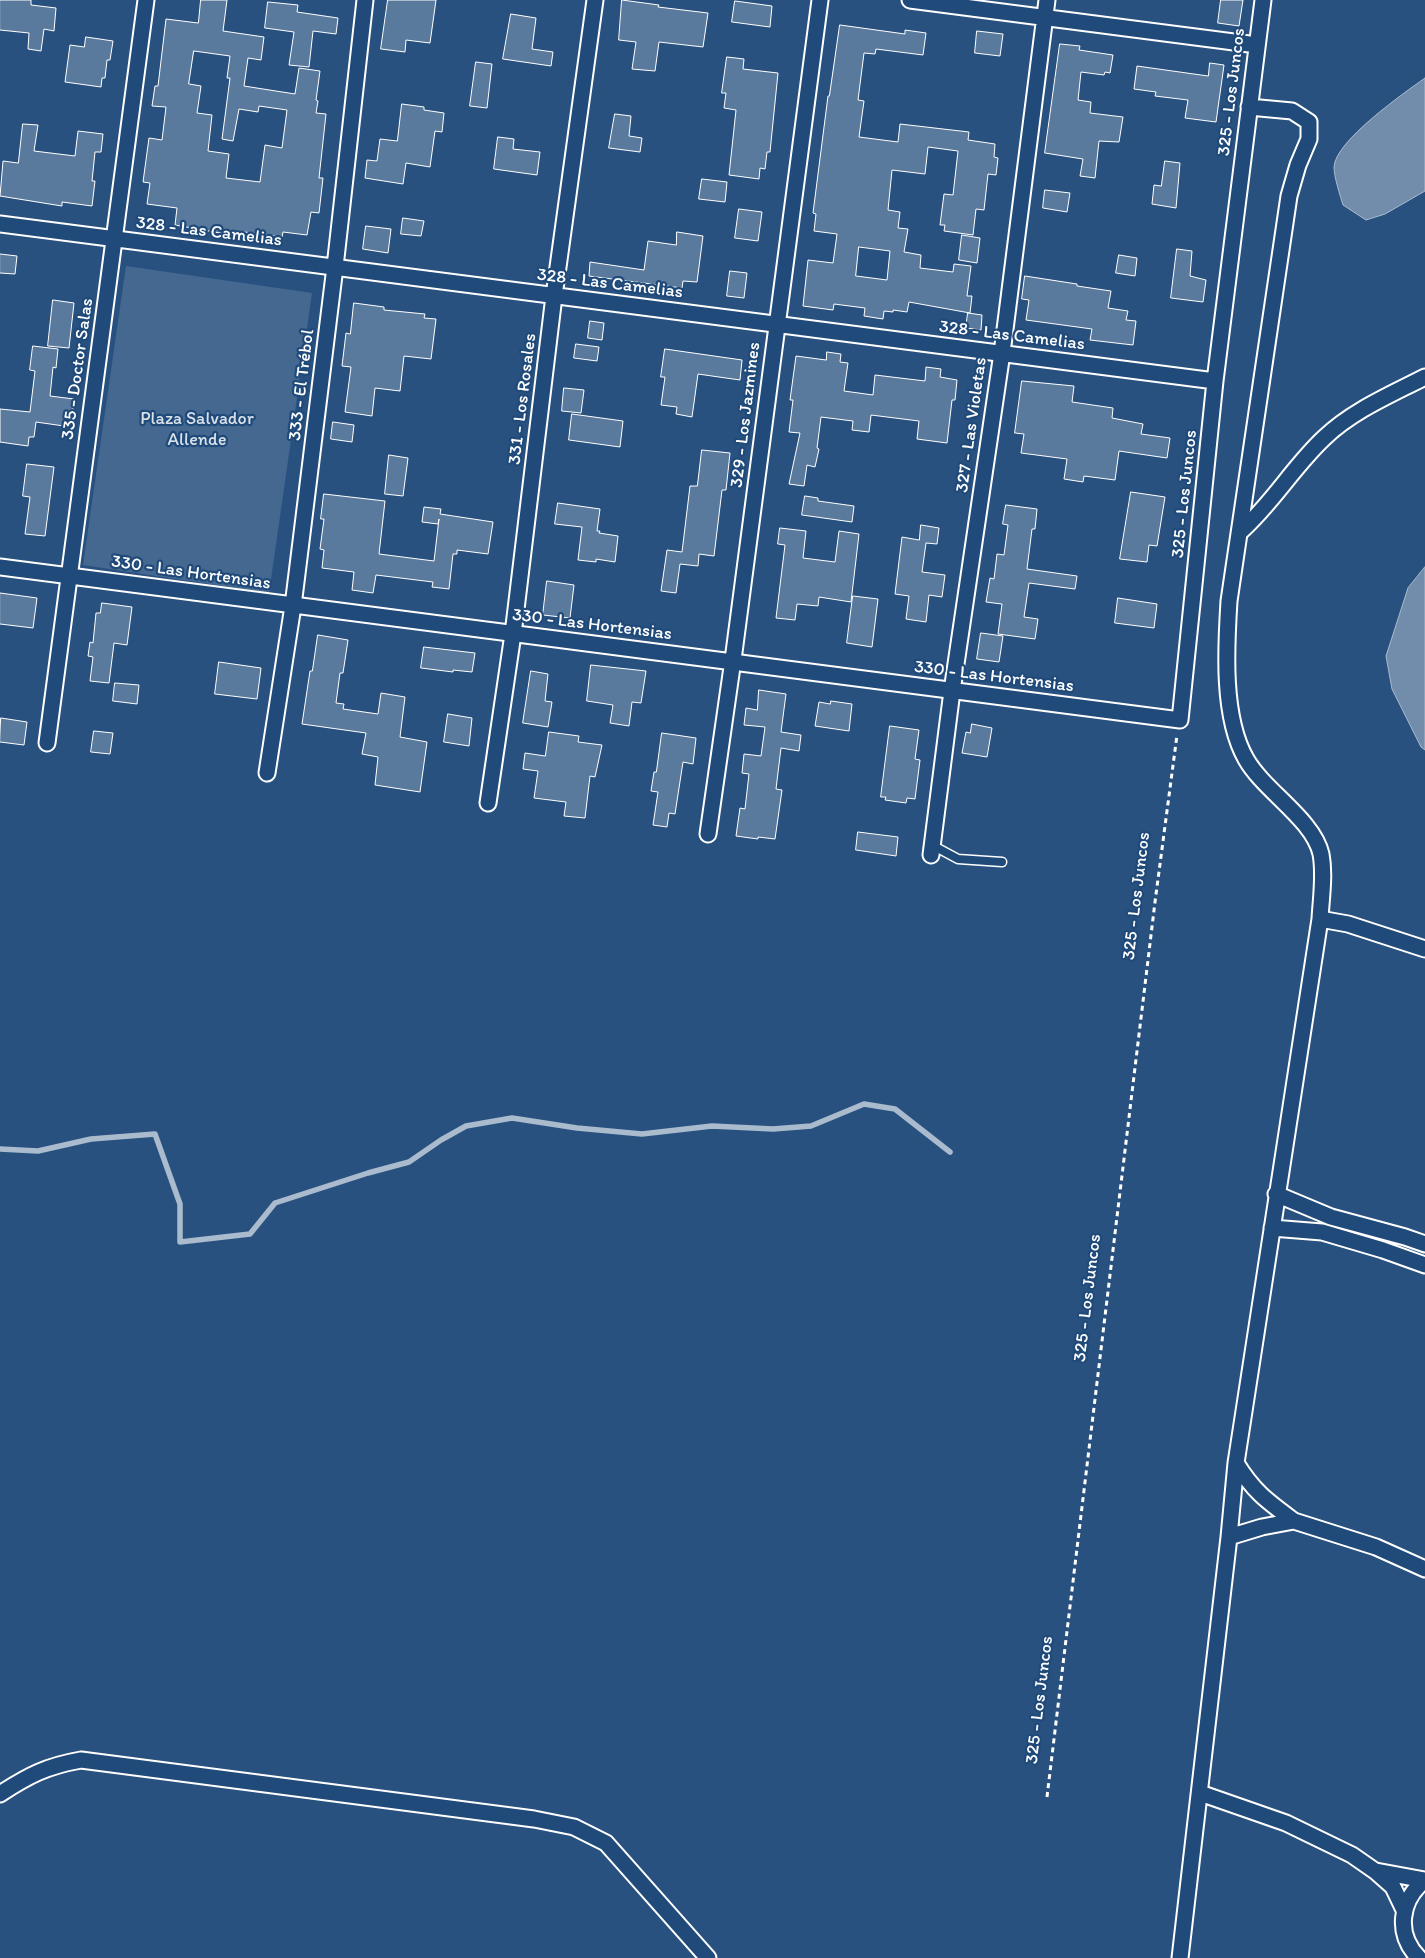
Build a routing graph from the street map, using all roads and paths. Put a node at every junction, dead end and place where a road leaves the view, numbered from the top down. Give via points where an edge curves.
1 (146, 0) edge
2 (365, 0) edge
3 (596, 0) edge
4 (820, 0) edge
5 (910, 0) edge
6 (1047, 0) edge
7 (1263, 0) edge
8 (1046, 17) junction
9 (1256, 45) junction
10 (1249, 107) junction
11 (0, 224) edge
12 (114, 238) junction
13 (335, 267) junction
14 (554, 296) junction
15 (776, 324) junction
16 (1002, 353) junction
17 (1425, 377) edge
18 (1216, 381) junction
19 (1240, 532) junction
20 (0, 566) edge
21 (70, 576) junction
22 (293, 606) junction
23 (513, 634) junction
24 (733, 660) junction
25 (952, 691) junction
26 (1180, 720) junction
27 (47, 743) dead end
28 (267, 774) dead end
29 (488, 803) dead end
30 (708, 834) dead end
31 (932, 850) joint
32 (1002, 862) dead end
33 (1320, 919) junction
34 (1425, 948) edge
35 (1276, 1194) junction
36 (1272, 1228) junction
37 (1425, 1244) edge
38 (1425, 1265) edge
39 (1236, 1463) junction
40 (1294, 1521) junction
41 (1229, 1537) junction
42 (1425, 1569) edge
43 (0, 1794) edge
44 (1200, 1794) junction
45 (1047, 1797) dead end
46 (1375, 1870) junction
47 (1425, 1880) edge
48 (1404, 1910) junction
49 (1415, 1956) edge
50 (708, 1958) edge
51 (1180, 1958) edge

1 - 12 street, 335 - Doctor Salas
2 - 13 street, 333 - El Trébol
3 - 14 street, 331 - Los Rosales
4 - 15 street, 329 - Los Jazmines
5 - 8 street
6 - 8 street, 327 - Las Violetas
7 - 9 street, 325 - Los Juncos
8 - 9 street
8 - 16 street, 327 - Las Violetas
9 - 10 street, 325 - Los Juncos
10 - 18 street, 325 - Los Juncos
10 - 19 street via 1292,111 1310,122 1309,139 1290,196
11 - 12 street, 328 - Las Camelias
12 - 13 street, 328 - Las Camelias
12 - 21 street, 335 - Doctor Salas
13 - 14 street, 328 - Las Camelias
13 - 22 street, 333 - El Trébol
14 - 15 street, 328 - Las Camelias
14 - 23 street, 331 - Los Rosales
15 - 16 street, 328 - Las Camelias
15 - 24 street, 329 - Los Jazmines
16 - 18 street, 328 - Las Camelias
16 - 25 street, 327 - Las Violetas
17 - 19 street via 1360,411 1324,438
18 - 26 street, 325 - Los Juncos
19 - 33 street via 1227,634 1227,681 1235,736 1256,774 1304,824 1317,843 1322,873
20 - 21 street, 330 - Las Hortensias
21 - 22 street, 330 - Las Hortensias
21 - 27 street, 335 - Doctor Salas
22 - 23 street, 330 - Las Hortensias
22 - 28 street, 333 - El Trébol
23 - 24 street, 330 - Las Hortensias
23 - 29 street, 331 - Los Rosales
24 - 25 street, 330 - Las Hortensias
24 - 30 street, 329 - Los Jazmines
25 - 26 street, 330 - Las Hortensias
25 - 31 street, 327 - Las Violetas
26 - 45 path, 325 - Los Juncos via 1155,902
31 - 32 lane via 958,859
33 - 34 street via 1348,924
33 - 35 street
35 - 36 street
35 - 37 street via 1330,1217
36 - 38 street via 1322,1232
36 - 39 street
39 - 40 street via 1248,1483 1262,1497
39 - 41 street
40 - 41 street
40 - 42 street via 1376,1548
41 - 44 street
43 - 50 street via 27,1776 55,1765 81,1760 574,1827 606,1843
44 - 46 street via 1286,1823 1352,1855
44 - 51 street
46 - 47 street
46 - 48 street via 1393,1887
47 - 48 street via 1415,1888
48 - 49 street via 1406,1940

